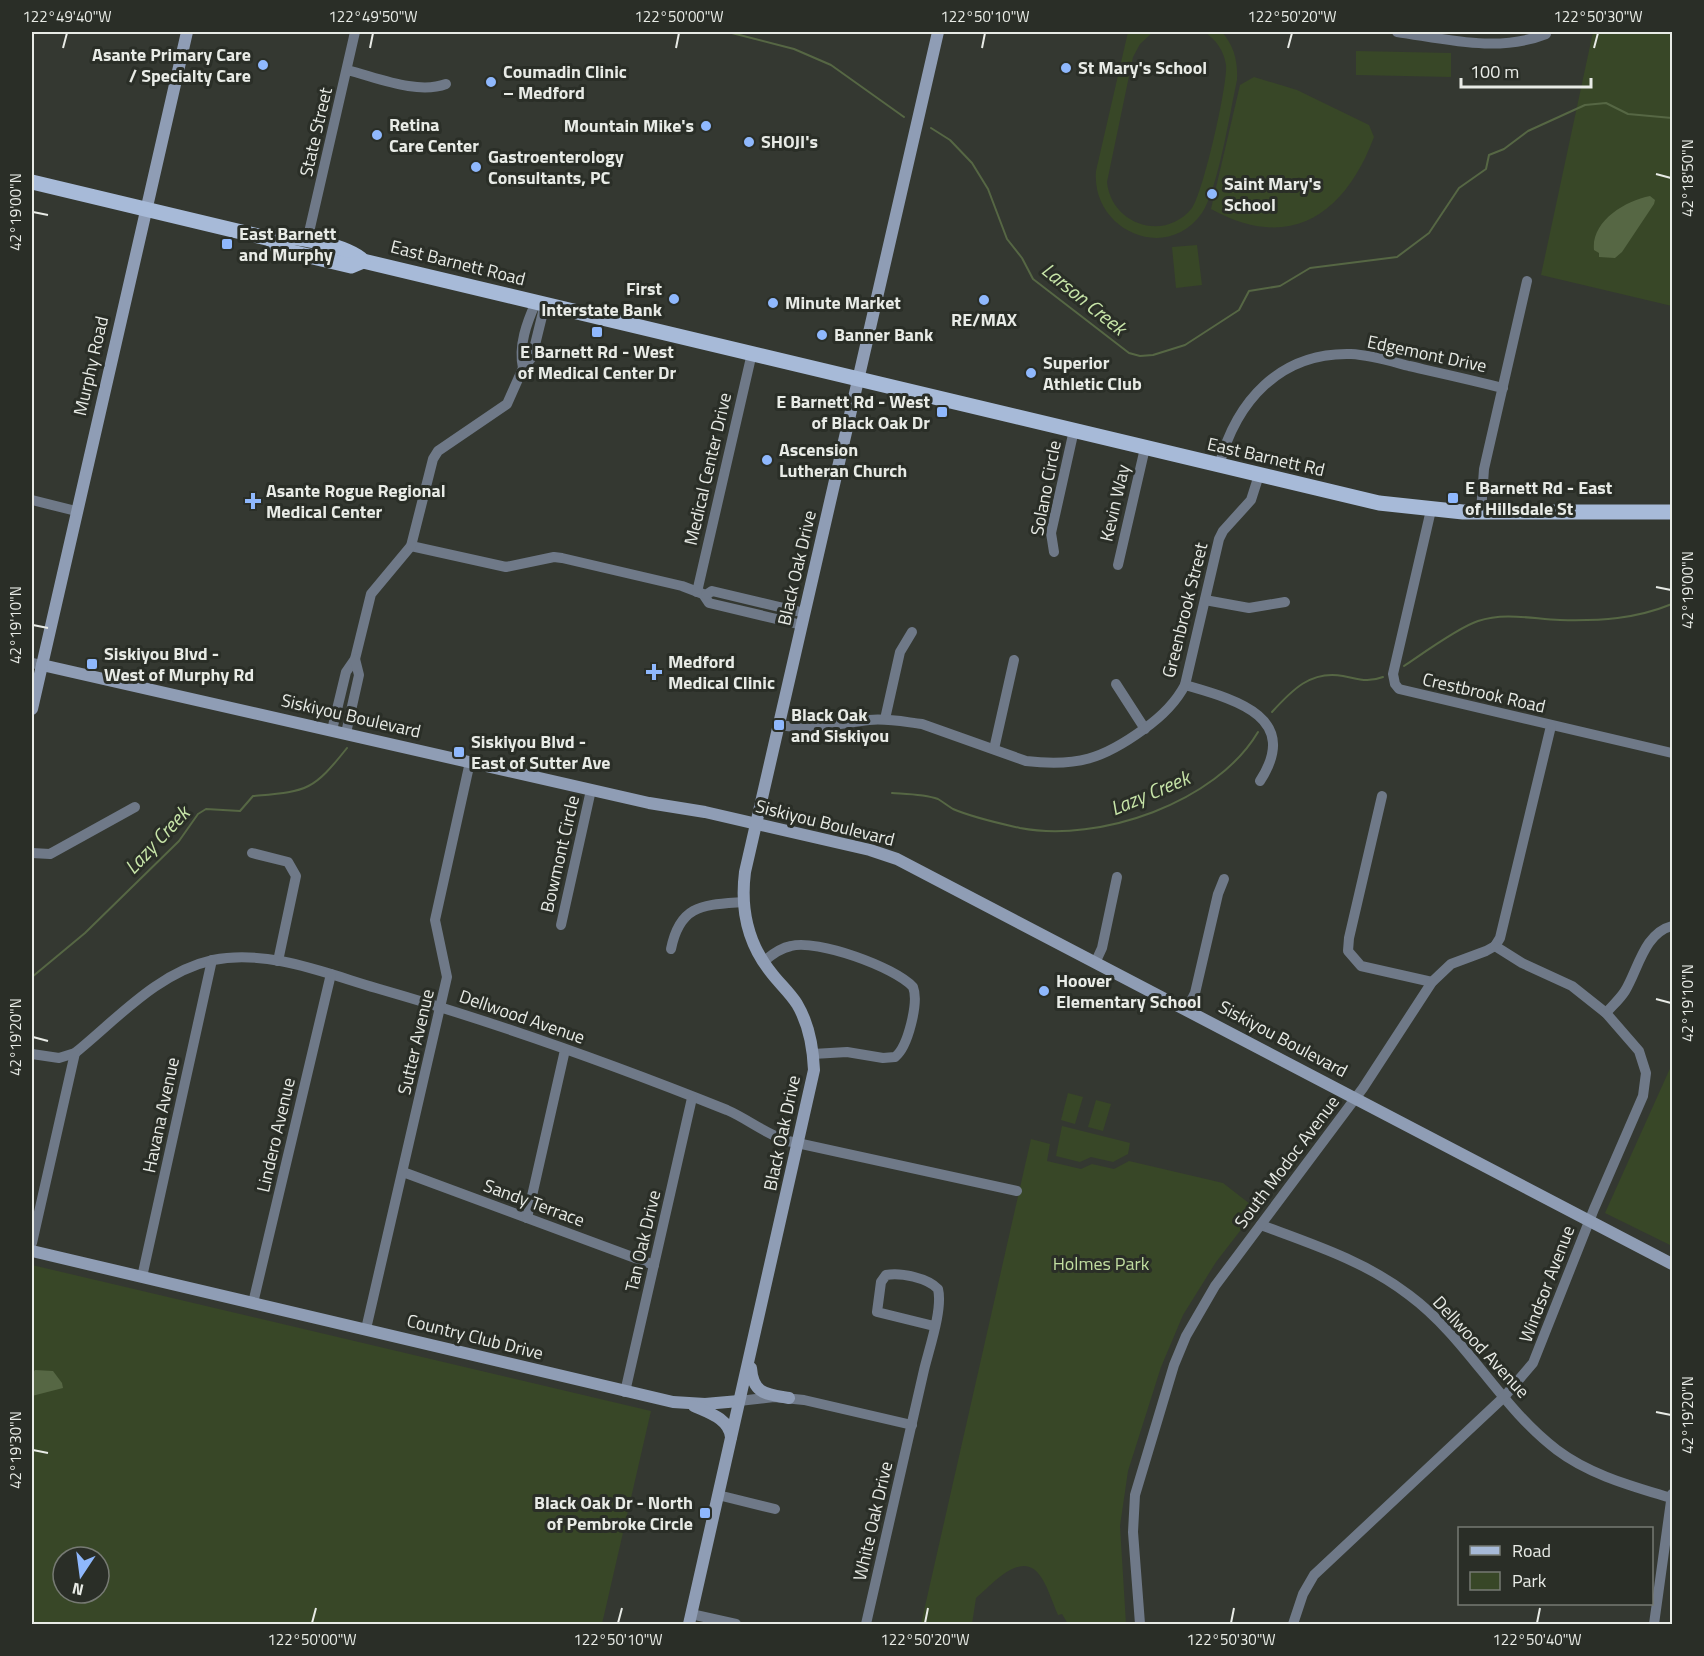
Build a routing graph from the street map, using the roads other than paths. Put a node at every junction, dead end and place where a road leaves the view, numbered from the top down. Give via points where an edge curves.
1 (187, 32) edge
2 (355, 32) edge
3 (938, 32) edge
4 (1397, 32) edge
5 (1425, 34) edge
6 (1546, 34) dead end
7 (347, 70) junction
8 (446, 84) dead end
9 (32, 182) edge
10 (146, 209) junction
11 (271, 239) junction
12 (307, 241) junction
13 (363, 261) junction
14 (1527, 281) dead end
15 (541, 303) junction
16 (752, 354) junction
17 (859, 378) junction
18 (1503, 388) junction
19 (1074, 430) junction
20 (1145, 448) junction
21 (1219, 466) junction
22 (1259, 475) junction
23 (32, 500) edge
24 (1431, 510) junction
25 (76, 511) junction
26 (1481, 512) junction
27 (1672, 512) edge
28 (411, 546) junction
29 (1054, 552) dead end
30 (1118, 565) dead end
31 (701, 594) junction
32 (1205, 600) junction
33 (1286, 602) dead end
34 (803, 619) junction
35 (912, 632) dead end
36 (355, 659) junction
37 (1014, 660) dead end
38 (37, 664) edge
39 (1116, 684) dead end
40 (1185, 685) junction
41 (32, 708) edge
42 (885, 719) junction
43 (779, 725) junction
44 (1551, 726) junction
45 (1144, 729) junction
46 (332, 730) junction
47 (346, 733) junction
48 (994, 749) junction
49 (1672, 753) edge
50 (470, 762) junction
51 (1260, 781) dead end
52 (591, 790) junction
53 (1382, 796) dead end
54 (135, 807) dead end
55 (756, 824) junction
56 (32, 853) edge
57 (252, 853) dead end
58 (1117, 877) dead end
59 (1224, 879) dead end
60 (742, 902) junction
61 (561, 925) dead end
62 (1672, 926) edge
63 (1495, 946) junction
64 (671, 949) dead end
65 (212, 960) junction
66 (278, 961) junction
67 (1096, 961) junction
68 (763, 962) junction
69 (331, 975) junction
70 (1432, 982) junction
71 (441, 1007) junction
72 (1187, 1009) junction
73 (1606, 1013) junction
74 (565, 1050) junction
75 (75, 1053) junction
76 (32, 1054) edge
77 (813, 1054) junction
78 (692, 1098) junction
79 (1356, 1098) junction
80 (799, 1144) junction
81 (403, 1172) junction
82 (1017, 1191) dead end
83 (527, 1218) junction
84 (1589, 1220) junction
85 (1261, 1225) junction
86 (32, 1243) edge
87 (32, 1251) edge
88 (654, 1264) junction
89 (1672, 1264) edge
90 (142, 1277) junction
91 (253, 1303) junction
92 (934, 1326) junction
93 (366, 1329) junction
94 (750, 1357) junction
95 (625, 1392) junction
96 (1504, 1396) junction
97 (789, 1398) junction
98 (740, 1401) junction
99 (690, 1404) junction
100 (912, 1425) junction
101 (731, 1439) junction
102 (718, 1495) junction
103 (1672, 1495) edge
104 (775, 1509) dead end
105 (690, 1619) edge
106 (736, 1624) edge
107 (867, 1624) edge
108 (1140, 1624) edge
109 (1293, 1624) edge
110 (1654, 1624) edge

1 - 10 street, Murphy Road
2 - 7 street, State Street
3 - 17 street, Black Oak Drive
4 - 5 street
5 - 6 street via 1445,41 1482,43
7 - 8 street via 420,87
7 - 12 street, State Street
9 - 10 main road, East Barnett Road
10 - 11 main road, East Barnett Road
10 - 25 street, Murphy Road
11 - 12 main road, East Barnett Road via 282,235
11 - 13 main road, East Barnett Road via 279,249 351,266
12 - 13 main road, East Barnett Road via 354,252
13 - 15 main road, East Barnett Road
14 - 18 street
15 - 16 main road, East Barnett Road
15 - 28 street via 532,357 507,404 438,451 433,459
16 - 17 main road, East Barnett Road
16 - 31 street, Medical Center Drive
17 - 19 main road, East Barnett Rd
17 - 34 street, Black Oak Drive
18 - 21 street, Edgemont Drive via 1372,357 1336,355 1312,360 1269,381 1246,403
18 - 26 street via 1484,469
19 - 20 main road, East Barnett Rd
19 - 29 street, Solano Circle via 1051,533
20 - 21 main road, East Barnett Rd
20 - 30 street, Kevin Way
21 - 22 main road, East Barnett Rd
22 - 24 main road, East Barnett Rd
22 - 32 street, Greenbrook Street via 1251,500 1219,539
23 - 25 street
24 - 26 main road, East Barnett Rd
24 - 44 street, Crestbrook Road via 1394,668 1395,684 1405,692
25 - 38 street, Murphy Road
26 - 27 main road, East Barnett Rd
28 - 31 street via 506,567 562,558
28 - 36 street via 374,587
31 - 34 street via 709,603
32 - 33 street via 1249,608
32 - 40 street, Greenbrook Street
34 - 43 street, Black Oak Drive
35 - 42 street via 900,652
36 - 46 street via 346,672
36 - 47 street via 358,675
37 - 48 street
38 - 41 street, Murphy Road
38 - 46 street, Siskiyou Boulevard
39 - 45 street
40 - 45 street, Greenbrook Street via 1164,713
40 - 51 street via 1232,699 1261,717 1272,748 1268,768
42 - 43 street, Greenbrook Street via 817,729
42 - 48 street, Greenbrook Street via 922,724
43 - 55 street, Black Oak Drive
44 - 49 street, Crestbrook Road
44 - 63 street via 1506,920
45 - 48 street, Greenbrook Street via 1111,753 1079,761 1026,760
46 - 47 street, Siskiyou Boulevard
47 - 50 street, Siskiyou Boulevard
50 - 52 street, Siskiyou Boulevard
50 - 71 street, Sutter Avenue via 436,914 447,967
52 - 55 street, Siskiyou Boulevard
52 - 61 street, Bowmont Circle
53 - 70 street via 1348,951 1361,966
54 - 56 street via 50,854
55 - 60 street, Black Oak Drive
55 - 67 street, Siskiyou Boulevard via 897,859
57 - 66 street via 288,862 296,876
58 - 67 street
59 - 72 street via 1195,993
60 - 64 street via 709,904 687,914 674,935
60 - 68 street, Black Oak Drive via 747,929
62 - 73 street via 1645,949 1625,990
63 - 70 street, South Modoc Avenue via 1451,964
63 - 73 street, Windsor Avenue via 1572,986
65 - 66 street, Dellwood Avenue via 236,957
65 - 75 street, Dellwood Avenue via 173,974
65 - 90 street, Havana Avenue
66 - 69 street, Dellwood Avenue
67 - 72 street, Siskiyou Boulevard
68 - 77 street, Black Oak Drive via 796,1003 808,1029
68 - 77 street via 792,945 813,946 880,967 913,987 916,998 905,1045 895,1057 847,1052
69 - 71 street, Dellwood Avenue
69 - 91 street, Lindero Avenue
70 - 79 street, South Modoc Avenue
71 - 74 street, Dellwood Avenue
71 - 81 street, Sutter Avenue
72 - 79 street, Siskiyou Boulevard
73 - 84 street, Windsor Avenue via 1639,1051 1646,1084
74 - 78 street, Dellwood Avenue
74 - 83 street
75 - 76 street via 58,1058
75 - 86 street
77 - 80 street, Black Oak Drive via 811,1089
78 - 80 street, Dellwood Avenue via 729,1110 773,1136
78 - 88 street, Tan Oak Drive
79 - 84 street, Siskiyou Boulevard
79 - 85 street, South Modoc Avenue
80 - 82 street, Dellwood Avenue
80 - 94 street, Black Oak Drive
81 - 83 street, Sandy Terrace
81 - 93 street, Sutter Avenue
83 - 88 street, Sandy Terrace
84 - 89 street, Siskiyou Boulevard
84 - 96 street, Windsor Avenue via 1533,1363
85 - 96 street, Dellwood Avenue via 1368,1268 1409,1295 1443,1325
85 - 108 street, South Modoc Avenue via 1215,1286 1186,1336 1140,1473 1133,1532
87 - 90 street, Country Club Drive
88 - 95 street, Tan Oak Drive
90 - 91 street, Country Club Drive
91 - 93 street, Country Club Drive
92 - 92 street, White Oak Drive via 877,1312 886,1275 935,1286 939,1300
92 - 100 street, White Oak Drive
93 - 95 street, Country Club Drive
94 - 97 street via 753,1383 758,1389
94 - 98 street, Black Oak Drive
95 - 99 street, Country Club Drive
96 - 103 street, Dellwood Avenue via 1547,1442 1569,1458 1620,1482
96 - 109 street, Windsor Avenue via 1319,1569 1303,1594
97 - 98 street, Country Club Drive
97 - 100 street, Country Club Drive
98 - 99 street, Country Club Drive
98 - 101 street, Black Oak Drive
99 - 101 street via 722,1420
100 - 107 street, White Oak Drive
101 - 102 street, Black Oak Drive
102 - 104 street
102 - 105 street, Black Oak Drive
103 - 110 street
105 - 106 street

